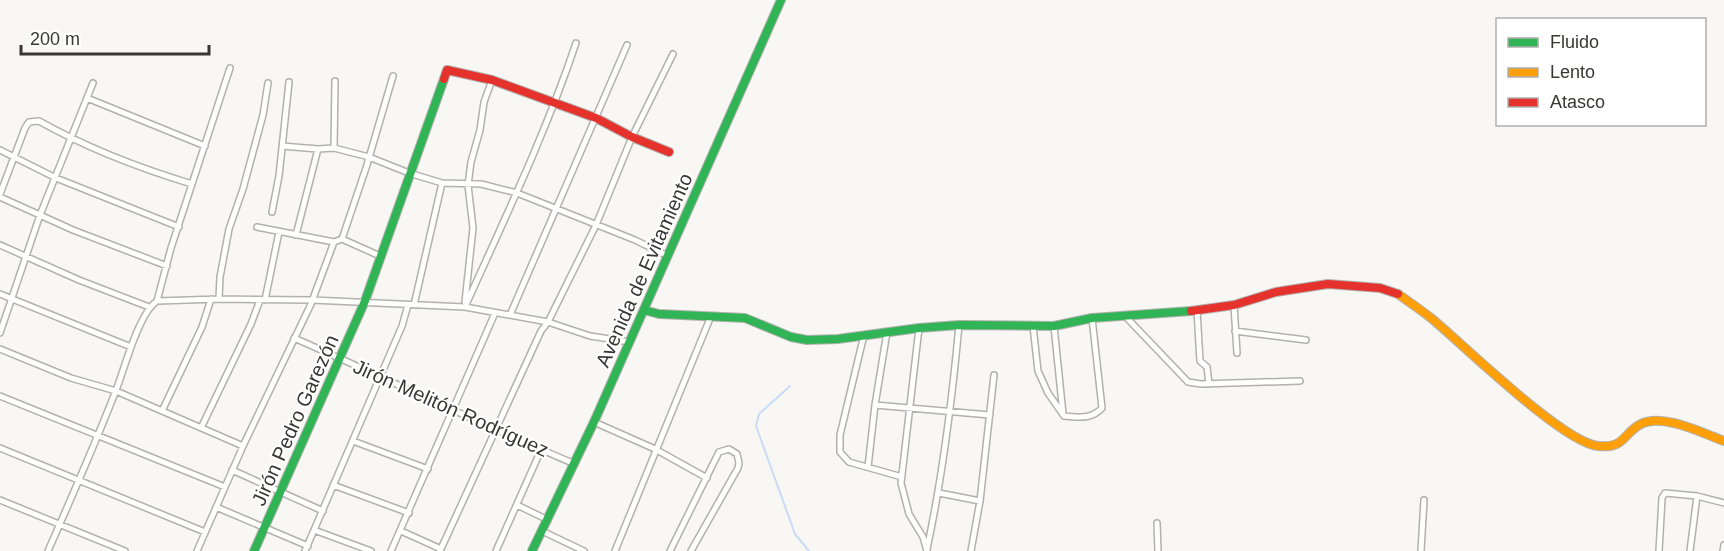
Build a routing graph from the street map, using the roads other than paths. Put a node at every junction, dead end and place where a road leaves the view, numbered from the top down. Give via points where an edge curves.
1 (782, 0) edge
2 (576, 43) dead end
3 (627, 45) dead end
4 (673, 54) dead end
5 (230, 68) dead end
6 (393, 76) dead end
7 (492, 80) junction
8 (335, 81) dead end
9 (289, 82) dead end
10 (93, 83) dead end
11 (268, 83) dead end
12 (87, 98) junction
13 (554, 102) junction
14 (596, 118) junction
15 (632, 137) junction
16 (72, 140) junction
17 (205, 146) junction
18 (282, 146) junction
19 (334, 148) junction
20 (318, 149) junction
21 (0, 150) edge
22 (669, 152) dead end
23 (14, 156) junction
24 (369, 157) junction
25 (409, 173) junction
26 (56, 178) junction
27 (442, 183) junction
28 (192, 184) junction
29 (468, 185) junction
30 (517, 194) junction
31 (0, 195) edge
32 (556, 210) junction
33 (272, 212) dead end
34 (40, 215) junction
35 (596, 225) junction
36 (179, 227) junction
37 (257, 227) dead end
38 (279, 232) junction
39 (296, 235) junction
40 (342, 238) junction
41 (334, 242) junction
42 (0, 245) edge
43 (27, 256) junction
44 (380, 256) junction
45 (668, 256) junction
46 (167, 266) junction
47 (0, 294) edge
48 (12, 299) junction
49 (212, 299) junction
50 (219, 299) junction
51 (262, 300) junction
52 (312, 300) junction
53 (157, 302) junction
54 (364, 302) junction
55 (1234, 304) junction
56 (411, 305) junction
57 (149, 307) junction
58 (465, 307) junction
59 (644, 310) junction
60 (1197, 310) junction
61 (495, 313) junction
62 (510, 315) junction
63 (711, 316) junction
64 (1126, 317) junction
65 (1092, 318) junction
66 (548, 322) junction
67 (959, 325) junction
68 (1034, 326) junction
69 (1054, 326) junction
70 (919, 327) junction
71 (1235, 331) junction
72 (887, 332) junction
73 (0, 333) edge
74 (864, 335) junction
75 (294, 338) junction
76 (1306, 340) dead end
77 (630, 342) junction
78 (131, 347) junction
79 (0, 349) edge
80 (1237, 353) dead end
81 (339, 358) junction
82 (994, 375) dead end
83 (381, 376) junction
84 (1300, 381) dead end
85 (1209, 384) junction
86 (116, 391) junction
87 (0, 396) edge
88 (875, 405) junction
89 (911, 409) junction
90 (162, 411) junction
91 (454, 411) junction
92 (951, 412) junction
93 (990, 415) junction
94 (1064, 416) junction
95 (594, 422) junction
96 (201, 428) junction
97 (495, 430) junction
98 (98, 435) junction
99 (353, 441) junction
100 (1724, 441) edge
101 (243, 446) junction
102 (0, 448) edge
103 (655, 449) junction
104 (541, 450) junction
105 (575, 464) junction
106 (868, 467) junction
107 (232, 470) junction
108 (428, 470) junction
109 (902, 477) junction
110 (707, 478) junction
111 (78, 480) junction
112 (333, 485) junction
113 (225, 487) junction
114 (279, 491) junction
115 (939, 493) junction
116 (1697, 496) junction
117 (0, 500) edge
118 (1424, 500) dead end
119 (980, 501) junction
120 (1724, 503) edge
121 (517, 505) junction
122 (216, 507) junction
123 (323, 510) junction
124 (409, 513) junction
125 (548, 520) junction
126 (1157, 523) dead end
127 (60, 524) junction
128 (265, 528) junction
129 (314, 530) junction
130 (401, 531) junction
131 (542, 531) junction
132 (205, 532) junction
133 (1724, 545) edge
134 (306, 548) edge
135 (441, 550) edge
136 (927, 550) edge
137 (1158, 550) edge
138 (48, 551) edge
139 (125, 551) edge
140 (197, 551) edge
141 (254, 551) edge
142 (371, 551) edge
143 (391, 551) edge
144 (496, 551) edge
145 (532, 551) edge
146 (584, 551) edge
147 (615, 551) edge
148 (670, 551) edge
149 (691, 551) edge
150 (970, 551) edge
151 (1166, 551) edge
152 (1421, 551) edge
153 (1659, 551) edge
154 (1690, 551) edge
155 (1724, 551) edge

1 - 45 street, Avenida de Evitamiento
2 - 13 street
3 - 14 street
4 - 15 street
5 - 17 street
6 - 24 street
7 - 13 street
7 - 25 street, Jirón Pedro Garezón via 447,70
7 - 29 street
8 - 19 street
9 - 18 street
10 - 12 street
11 - 50 street via 261,125 229,229
12 - 16 street
12 - 17 street
13 - 14 street
13 - 30 street
14 - 15 street
14 - 32 street
15 - 22 street
15 - 35 street
16 - 23 street via 39,121 28,122
16 - 26 street
16 - 28 street
17 - 28 street
18 - 20 street
18 - 33 street
19 - 20 street
19 - 24 street
20 - 39 street
21 - 23 street
23 - 26 street
23 - 31 street
24 - 25 street
24 - 40 street
25 - 27 street
25 - 44 street, Jirón Pedro Garezón
26 - 34 street
26 - 36 street
27 - 29 street
27 - 56 street
28 - 36 street
29 - 30 street via 481,184
29 - 58 street via 473,228
30 - 32 street
30 - 58 street
31 - 34 street
32 - 35 street
32 - 62 street
34 - 43 street
34 - 46 street
35 - 45 street
35 - 66 street
36 - 46 street
37 - 38 street
38 - 39 street
38 - 51 street
39 - 41 street
40 - 41 street
40 - 44 street
41 - 52 street
42 - 43 street
43 - 48 street
43 - 57 street
44 - 54 street, Jirón Pedro Garezón
45 - 59 street, Avenida de Evitamiento
46 - 53 street
47 - 48 street
48 - 73 street
48 - 78 street
49 - 50 street
49 - 53 street
49 - 90 street
50 - 51 street
51 - 52 street
51 - 96 street
52 - 54 street
52 - 75 street
53 - 57 street
54 - 56 street
54 - 81 street, Jirón Pedro Garezón
55 - 60 street
55 - 71 street
55 - 100 street via 1321,285 1389,290 1431,318 1543,414 1579,439 1596,446 1610,446 1622,442 1641,424 1663,421
56 - 58 street
56 - 83 street
57 - 78 street
58 - 61 street
59 - 63 street
59 - 77 street, Avenida de Evitamiento
60 - 64 street
60 - 85 street via 1200,361 1207,367
61 - 62 street
61 - 91 street
62 - 66 street
63 - 74 street via 745,318 801,340
63 - 103 street
64 - 65 street
64 - 85 street via 1188,382
65 - 69 street
65 - 94 street via 1102,408 1084,418
66 - 77 street via 590,336
66 - 97 street
67 - 68 street
67 - 70 street
67 - 92 street
68 - 69 street
68 - 94 street via 1038,371
69 - 94 street
70 - 72 street
70 - 89 street
71 - 76 street
71 - 80 street
72 - 74 street
72 - 88 street
74 - 106 street via 840,435 840,452 849,462
75 - 81 street, Jirón Melitón Rodríguez
75 - 101 street
77 - 95 street, Avenida de Evitamiento
78 - 86 street
79 - 86 street via 70,378
81 - 83 street, Jirón Melitón Rodríguez
81 - 114 street, Jirón Pedro Garezón
82 - 93 street
83 - 91 street, Jirón Melitón Rodríguez
83 - 99 street
84 - 85 street
86 - 90 street
86 - 98 street
87 - 98 street
88 - 89 street
88 - 106 street
89 - 92 street
89 - 109 street
90 - 96 street
91 - 97 street, Jirón Melitón Rodríguez
91 - 108 street
92 - 93 street
92 - 115 street
93 - 119 street
95 - 103 street
95 - 105 street, Avenida de Evitamiento
96 - 101 street
97 - 104 street, Jirón Melitón Rodríguez
97 - 135 street
98 - 111 street
98 - 113 street
99 - 108 street
99 - 112 street
101 - 107 street
102 - 111 street
103 - 110 street
103 - 147 street
104 - 105 street, Jirón Melitón Rodríguez
104 - 121 street
105 - 125 street, Avenida de Evitamiento
106 - 109 street
107 - 113 street
107 - 114 street
108 - 124 street
109 - 136 street via 909,514
110 - 148 street
110 - 149 street via 719,452 729,449 737,454 738,468
111 - 127 street
111 - 132 street
112 - 123 street
112 - 124 street
113 - 122 street
114 - 123 street
114 - 128 street, Jirón Pedro Garezón
115 - 119 street
115 - 136 street
116 - 120 street
116 - 153 street via 1665,493
116 - 154 street
117 - 127 street
118 - 152 street
119 - 150 street
121 - 125 street
121 - 144 street
122 - 128 street
122 - 132 street
123 - 129 street
124 - 130 street
125 - 131 street, Avenida de Evitamiento
126 - 137 street
127 - 138 street
127 - 139 street
128 - 134 street
128 - 141 street, Jirón Pedro Garezón
129 - 134 street
129 - 142 street
130 - 135 street
130 - 143 street
131 - 145 street, Avenida de Evitamiento
131 - 146 street
132 - 140 street
133 - 155 street
137 - 151 street

